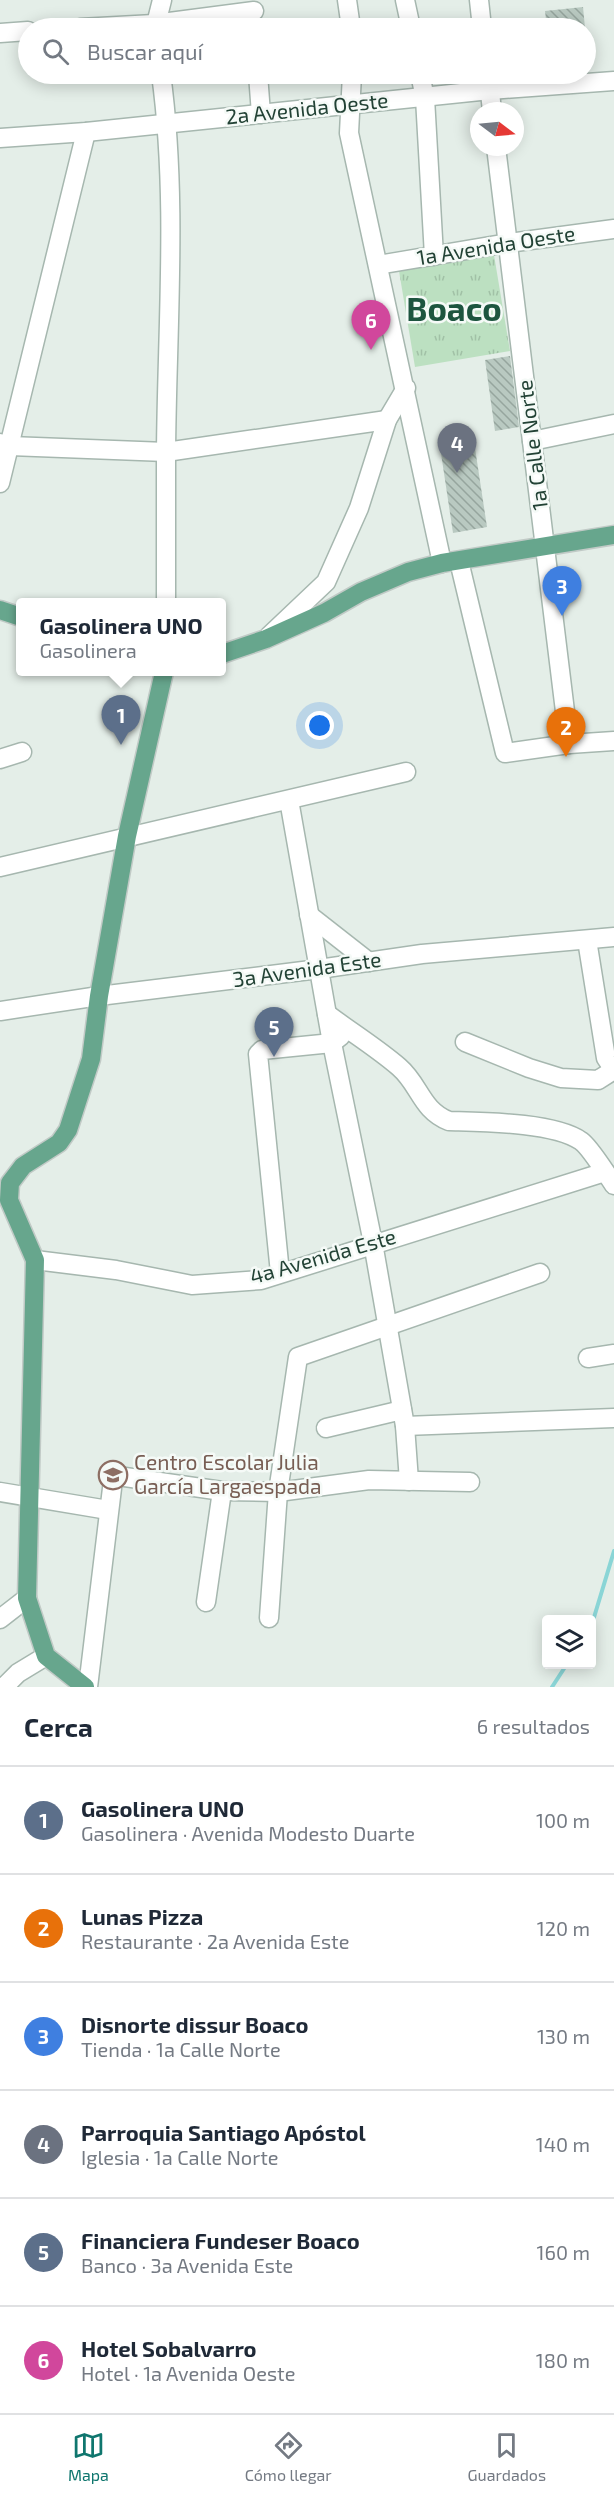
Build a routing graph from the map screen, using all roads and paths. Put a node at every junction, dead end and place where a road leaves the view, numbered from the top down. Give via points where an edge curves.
1 (162, 0) edge
2 (347, 0) edge
3 (405, 0) edge
4 (479, 0) edge
5 (254, 13) edge
6 (157, 18) edge
7 (216, 18) edge
8 (350, 18) edge
9 (409, 18) edge
10 (481, 18) edge
11 (18, 32) edge
12 (0, 33) edge
13 (596, 81) edge
14 (614, 81) edge
15 (162, 84) edge
16 (259, 84) edge
17 (351, 84) edge
18 (422, 84) edge
19 (481, 84) edge
20 (489, 84) edge
21 (425, 98) junction
22 (491, 102) edge
23 (350, 103) junction
24 (261, 114) junction
25 (168, 122) junction
26 (86, 132) junction
27 (0, 138) edge
28 (497, 156) edge
29 (614, 229) edge
30 (508, 243) junction
31 (434, 256) junction
32 (378, 265) junction
33 (406, 388) junction
34 (387, 420) junction
35 (614, 424) edge
36 (532, 441) junction
37 (5, 445) edge
38 (166, 452) junction
39 (0, 483) edge
40 (614, 536) edge
41 (545, 545) junction
42 (450, 562) junction
43 (166, 598) edge
44 (0, 610) edge
45 (16, 615) edge
46 (266, 639) junction
47 (226, 653) edge
48 (163, 676) edge
49 (614, 741) edge
50 (569, 744) junction
51 (22, 752) dead end
52 (0, 759) edge
53 (406, 772) dead end
54 (289, 800) junction
55 (127, 836) junction
56 (1, 868) edge
57 (309, 915) junction
58 (614, 937) edge
59 (586, 940) junction
60 (369, 962) junction
61 (319, 969) junction
62 (99, 996) junction
63 (0, 1011) edge
64 (327, 1014) junction
65 (348, 1030) junction
66 (465, 1042) dead end
67 (332, 1043) junction
68 (614, 1070) edge
69 (609, 1179) edge
70 (373, 1243) junction
71 (35, 1260) junction
72 (280, 1273) junction
73 (540, 1273) dead end
74 (387, 1325) junction
75 (614, 1354) edge
76 (588, 1358) dead end
77 (404, 1418) junction
78 (614, 1418) edge
79 (326, 1428) dead end
80 (409, 1481) junction
81 (470, 1482) dead end
82 (222, 1491) junction
83 (0, 1492) edge
84 (278, 1492) junction
85 (29, 1496) junction
86 (108, 1510) junction
87 (27, 1598) junction
88 (206, 1602) dead end
89 (269, 1618) dead end
90 (0, 1619) edge
91 (46, 1656) junction
92 (4, 1687) edge
93 (86, 1687) edge

1 - 6 street
2 - 8 street
3 - 9 street
4 - 10 street
5 - 7 street
11 - 12 street
13 - 14 street, 2a Avenida Oeste
15 - 25 street
16 - 24 street
17 - 23 street
18 - 21 street
19 - 21 street, 2a Avenida Oeste
20 - 22 street
21 - 23 street, 2a Avenida Oeste
21 - 31 street
23 - 24 street, 2a Avenida Oeste
23 - 32 street via 350,133
24 - 25 street, 2a Avenida Oeste
25 - 26 street, 2a Avenida Oeste
25 - 38 street via 170,335
26 - 27 street, 2a Avenida Oeste
26 - 37 street
28 - 30 street, 1a Calle Norte
29 - 30 street, 1a Avenida Oeste
30 - 31 street, 1a Avenida Oeste
30 - 36 street, 1a Calle Norte
31 - 32 street, 1a Avenida Oeste
32 - 33 street
33 - 34 street
33 - 42 street
34 - 38 street
34 - 46 street via 359,508 326,582
35 - 36 street
36 - 41 street, 1a Calle Norte
37 - 38 street
37 - 39 street
38 - 43 street
40 - 41 main road
41 - 42 main road
41 - 50 street, 1a Calle Norte
42 - 46 main road via 408,572
42 - 50 street via 505,753
44 - 45 main road
46 - 47 main road
48 - 55 main road
49 - 50 street
51 - 52 street
53 - 54 street
54 - 55 street
54 - 57 street
55 - 56 street
55 - 62 main road
57 - 60 street
57 - 61 street
58 - 59 street, 3a Avenida Este
59 - 60 street, 3a Avenida Este
59 - 68 street via 606,1058
60 - 61 street, 3a Avenida Este
61 - 62 street, 3a Avenida Este
61 - 64 street
62 - 63 street, 3a Avenida Este
62 - 71 main road via 91,1059 68,1130 59,1143 23,1166 10,1183 9,1200
64 - 65 street
64 - 67 street
65 - 67 street
65 - 69 street via 401,1068 431,1112 441,1118 506,1122 556,1131 581,1141
66 - 68 street via 561,1078 597,1080
67 - 70 street
67 - 72 street via 262,1050 258,1054
69 - 70 street, 4a Avenida Este
70 - 72 street, 4a Avenida Este
70 - 74 street
71 - 72 street, 4a Avenida Este via 192,1285 261,1280
71 - 85 main road
73 - 74 street
74 - 77 street
74 - 84 street via 298,1357
75 - 76 street
77 - 78 street
77 - 79 street
77 - 80 street
80 - 81 street
80 - 84 street via 369,1480
82 - 84 street
82 - 86 street via 118,1476 113,1480
82 - 88 street
83 - 85 street
84 - 89 street
85 - 86 street
85 - 87 main road
86 - 93 street
87 - 90 street
87 - 91 main road
91 - 92 street
91 - 93 main road

